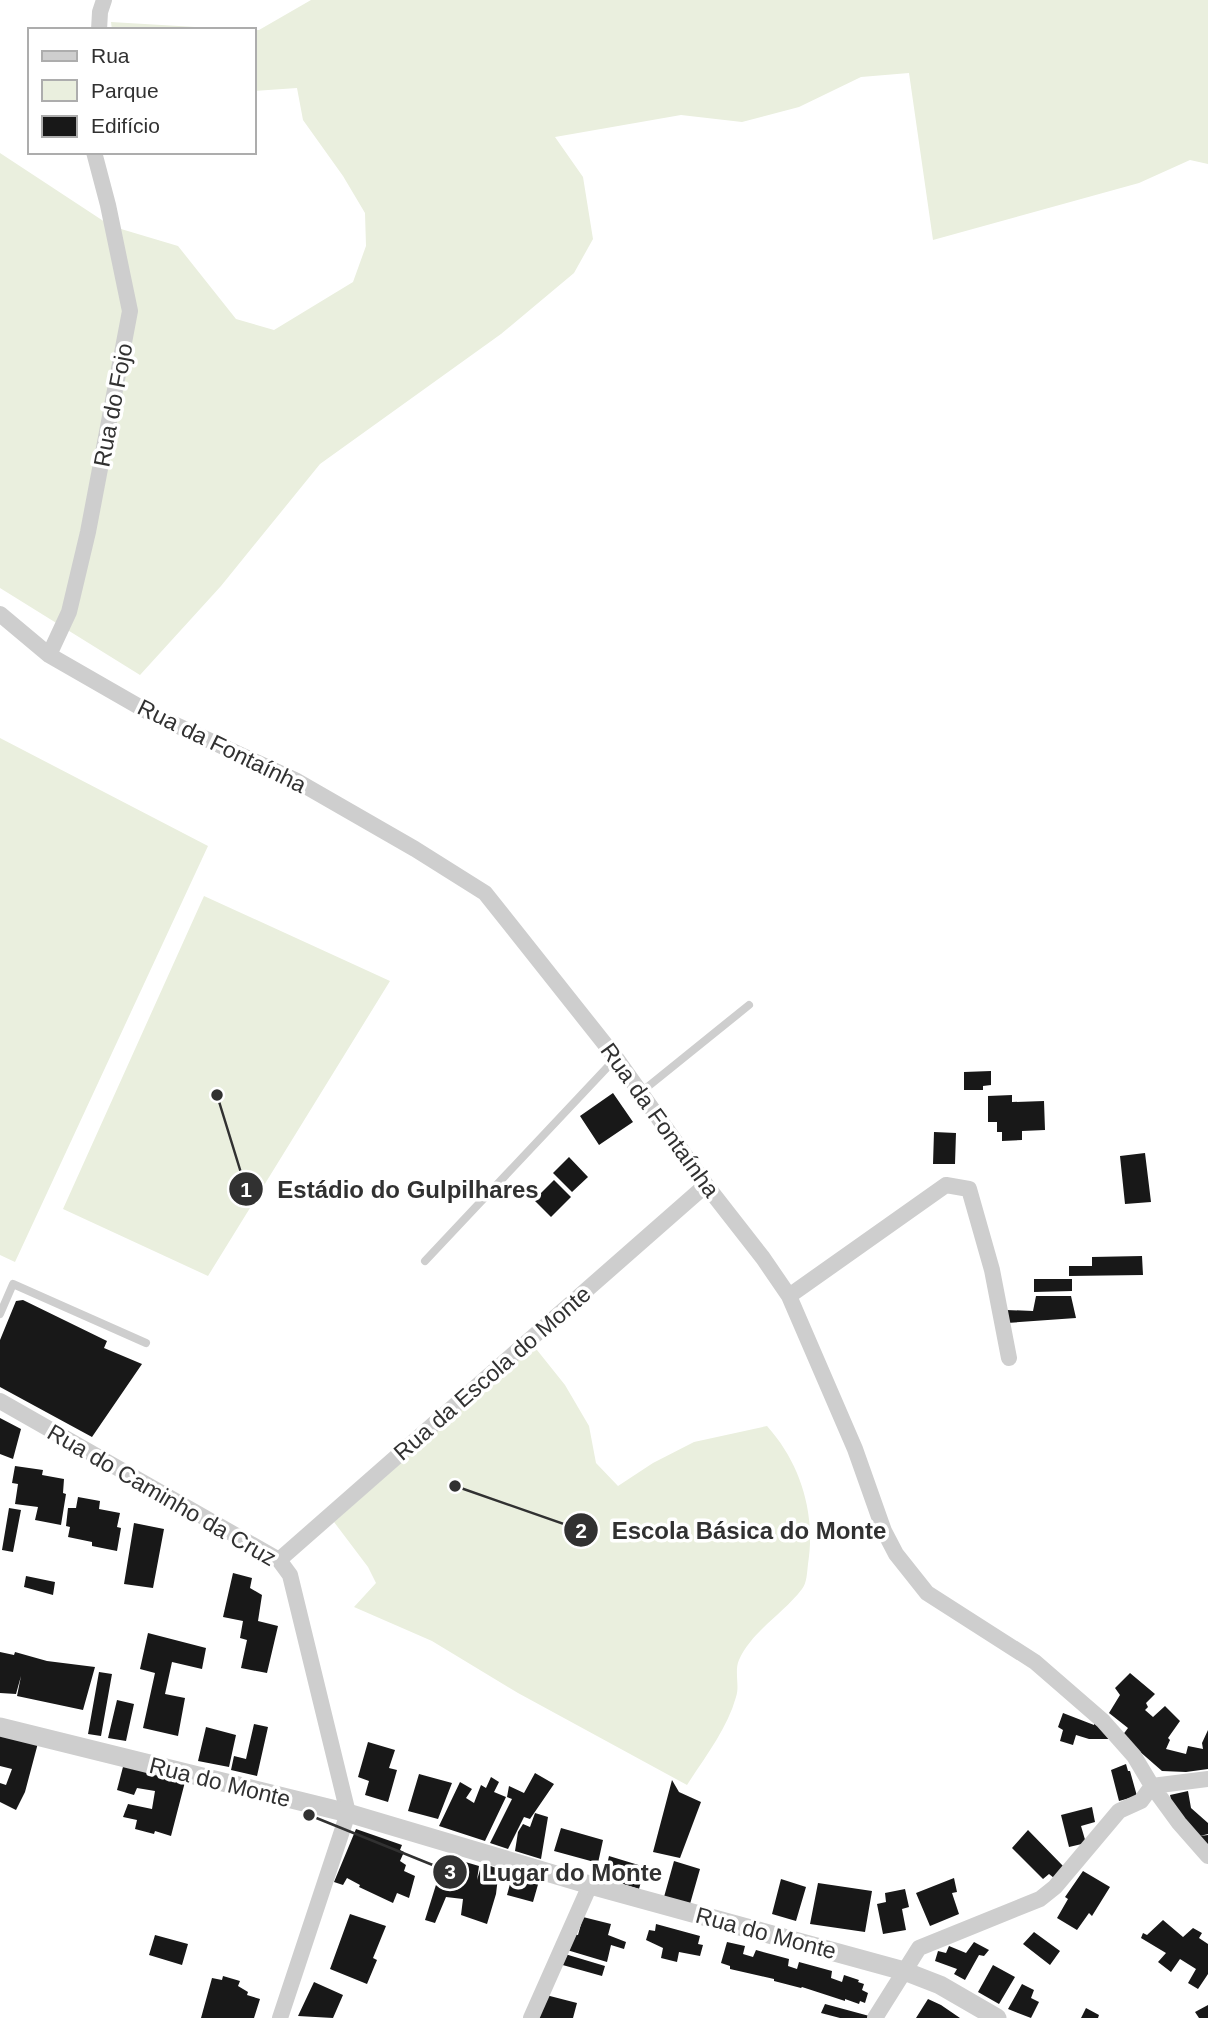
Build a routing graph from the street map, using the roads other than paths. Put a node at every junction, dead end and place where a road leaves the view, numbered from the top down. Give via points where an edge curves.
1 (104, 0) edge
2 (99, 28) edge
3 (95, 154) edge
4 (0, 614) edge
5 (49, 655) junction
6 (749, 1005) dead end
7 (616, 1058) junction
8 (640, 1093) junction
9 (706, 1185) junction
10 (425, 1261) dead end
11 (789, 1296) junction
12 (0, 1314) edge
13 (146, 1343) dead end
14 (1009, 1358) dead end
15 (0, 1401) edge
16 (279, 1560) junction
17 (0, 1727) edge
18 (1208, 1779) edge
19 (1152, 1786) junction
20 (348, 1813) junction
21 (1208, 1856) edge
22 (590, 1885) junction
23 (904, 1971) junction
24 (280, 2018) edge
25 (531, 2018) edge
26 (875, 2018) edge
27 (998, 2018) edge

1 - 2 street
3 - 5 street, Rua do Fojo via 130,311 82,558 69,612
4 - 5 street, Rua da Fontaínha
5 - 7 street, Rua da Fontaínha via 150,713 295,780 485,893
6 - 8 lane
7 - 8 street, Rua da Fontaínha
7 - 10 lane
8 - 9 street, Rua da Fontaínha
9 - 11 street, Rua da Fontaínha
9 - 16 street, Rua da Escola do Monte
11 - 14 street via 946,1185 969,1189 992,1270
11 - 19 street, Rua da Fontaínha via 896,1554 927,1593 1035,1662 1102,1721 1134,1756
12 - 13 lane via 13,1284
15 - 16 street, Rua do Caminho da Cruz
16 - 20 street, Rua do Caminho da Cruz via 290,1575
17 - 20 street, Rua do Monte
18 - 19 street
19 - 21 street, Rua da Fontaínha
19 - 23 street via 1141,1801 1119,1811 1040,1899 919,1948
20 - 22 street, Rua do Monte
20 - 24 street
22 - 23 street, Rua do Monte
22 - 25 street
23 - 26 street
23 - 27 street, Rua do Monte via 940,1985

